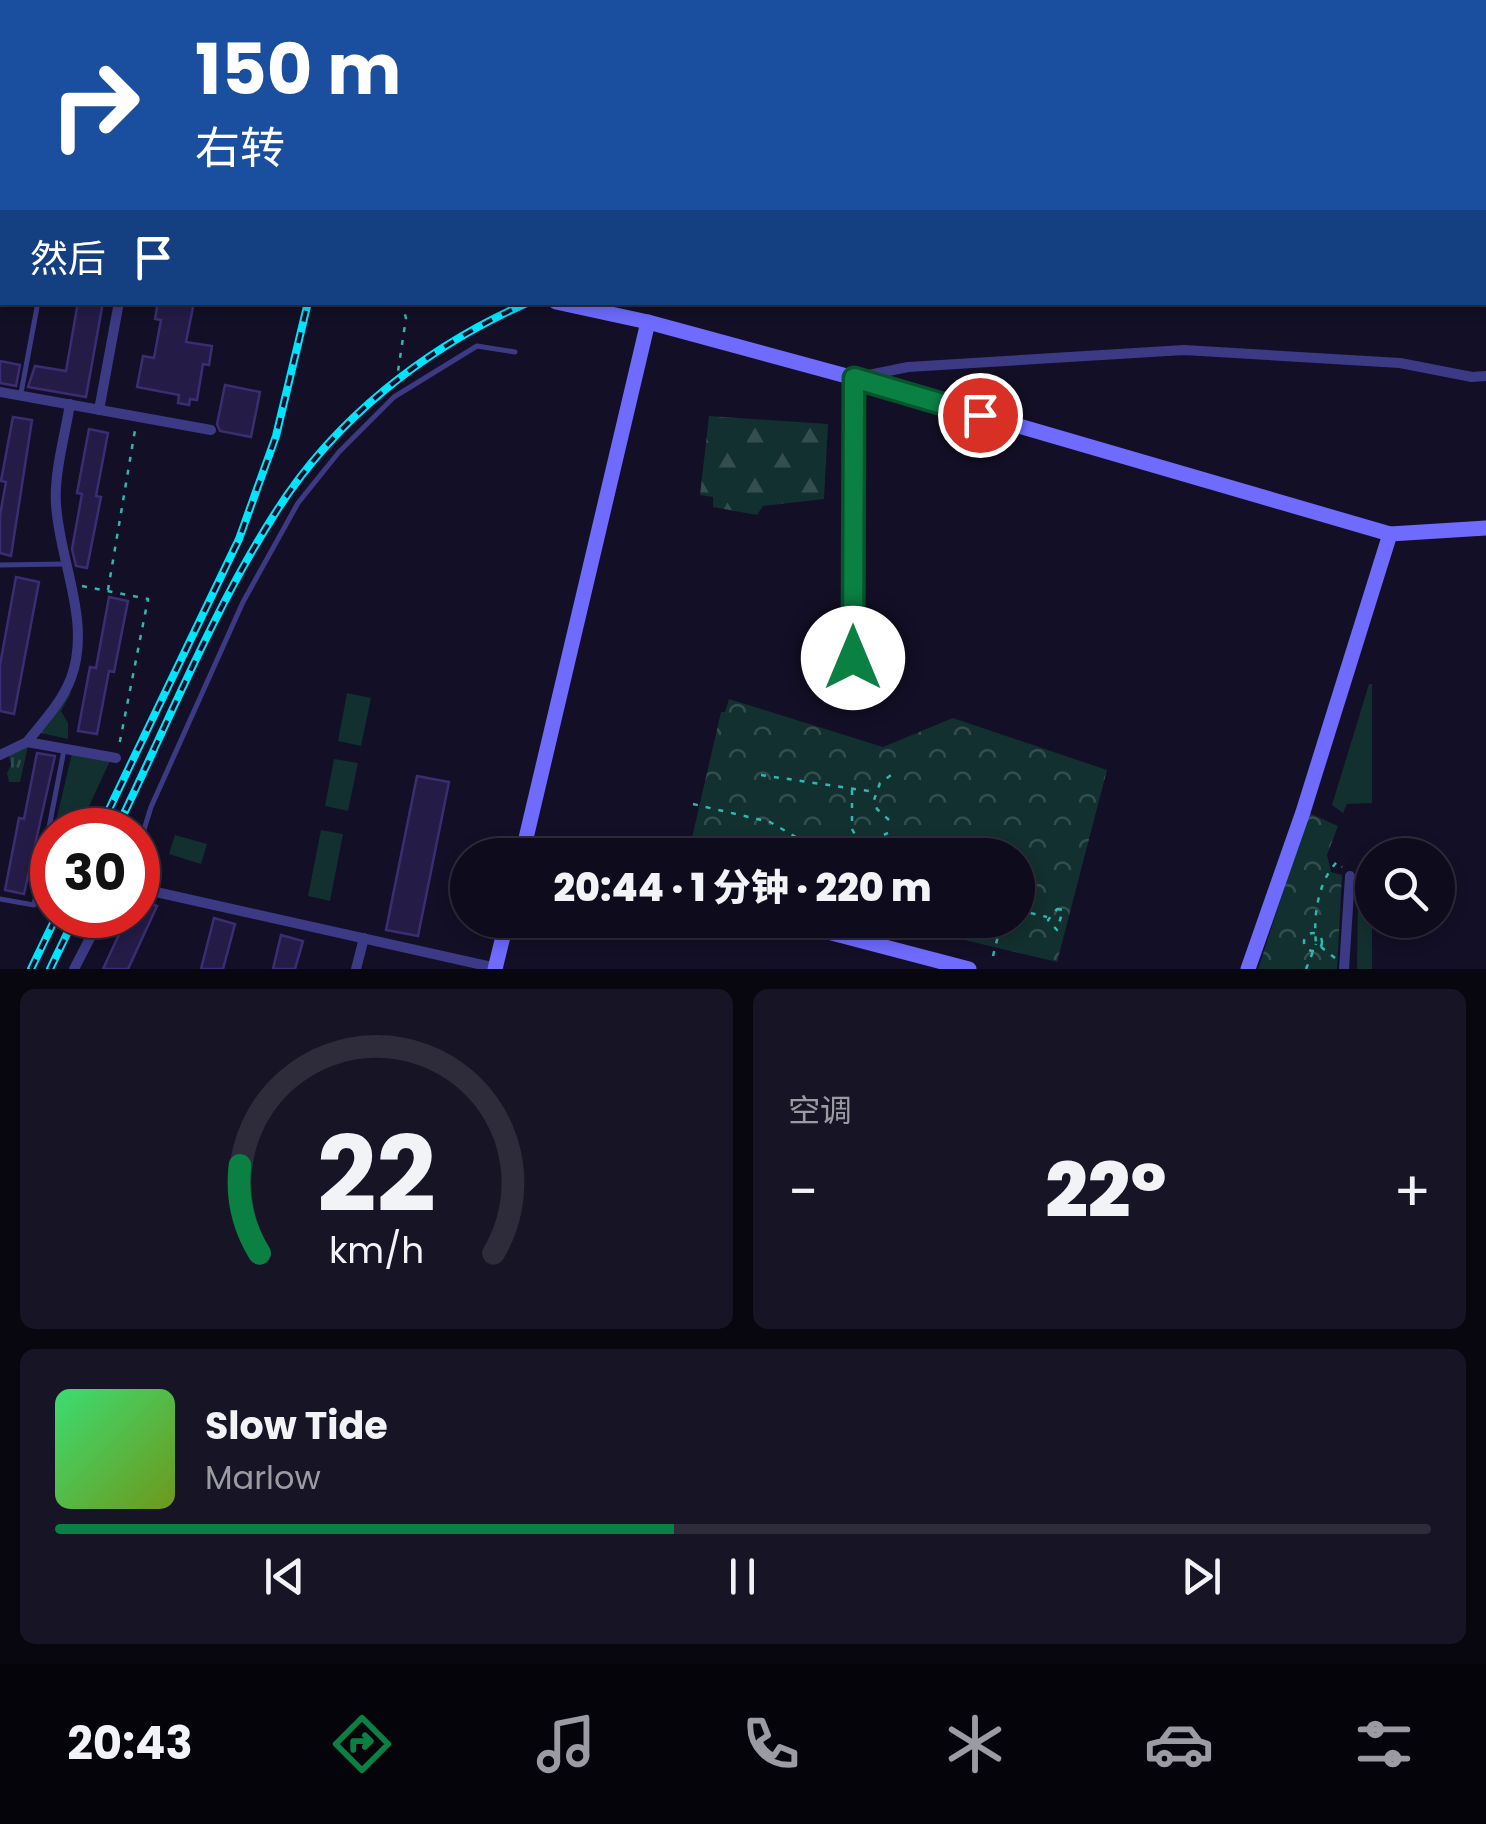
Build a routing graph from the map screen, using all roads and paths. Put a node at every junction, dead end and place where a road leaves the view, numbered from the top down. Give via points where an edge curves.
1 (37, 305) edge
2 (118, 305) edge
3 (401, 305) edge
4 (570, 305) edge
5 (648, 322) junction
6 (515, 352) dead end
7 (908, 367) junction
8 (1486, 376) edge
9 (854, 378) junction
10 (410, 386) junction
11 (0, 392) edge
12 (905, 394) junction
13 (20, 396) junction
14 (70, 404) junction
15 (99, 410) junction
16 (137, 416) junction
17 (211, 430) dead end
18 (1486, 528) edge
19 (1390, 534) junction
20 (67, 564) junction
21 (0, 566) edge
22 (71, 584) junction
23 (108, 591) junction
24 (853, 658) dead end
25 (27, 742) junction
26 (64, 748) junction
27 (0, 755) edge
28 (116, 758) joint
29 (894, 772) dead end
30 (761, 775) dead end
31 (852, 788) junction
32 (875, 792) junction
33 (693, 804) dead end
34 (151, 808) edge
35 (889, 820) dead end
36 (888, 833) dead end
37 (526, 838) edge
38 (798, 838) edge
39 (856, 838) edge
40 (877, 838) edge
41 (1350, 876) junction
42 (1355, 881) edge
43 (160, 893) edge
44 (0, 899) edge
45 (1035, 914) edge
46 (1049, 917) dead end
47 (1315, 933) junction
48 (90, 938) edge
49 (364, 938) junction
50 (502, 938) edge
51 (851, 938) edge
52 (998, 938) edge
53 (1318, 945) junction
54 (1314, 950) junction
55 (994, 956) dead end
56 (1344, 967) edge
57 (495, 968) edge
58 (74, 969) edge
59 (356, 969) edge
60 (969, 969) edge
61 (1248, 969) edge
62 (1306, 969) edge

1 - 13 lane
2 - 15 street
3 - 10 path via 406,318 398,378
4 - 5 street
5 - 9 street
5 - 37 street
6 - 10 lane via 477,346
7 - 8 street via 1184,350 1400,363
7 - 9 street
7 - 12 street
9 - 12 street
9 - 24 street
10 - 34 lane via 338,452 298,503 243,602
11 - 13 street
12 - 19 street
13 - 14 street
14 - 15 street
14 - 20 street via 56,504
15 - 16 street
16 - 17 street
16 - 23 path
18 - 19 street
19 - 61 street
20 - 21 lane
20 - 22 street
22 - 23 path
22 - 25 street via 77,634 70,679
23 - 28 path via 148,599
25 - 26 street
25 - 27 street
26 - 28 street
26 - 44 lane via 34,905
29 - 32 path
30 - 31 path
31 - 32 path
31 - 39 path
32 - 35 path via 877,809
33 - 38 path via 770,822
36 - 40 path
41 - 42 path
41 - 47 path via 1337,862 1330,869
41 - 56 street
43 - 49 street
45 - 46 path
47 - 53 path via 1322,939
47 - 54 path via 1304,942
48 - 58 street
49 - 57 street
49 - 59 street
50 - 57 street
51 - 60 street
52 - 55 path
53 - 54 path
53 - 56 path
54 - 62 path

